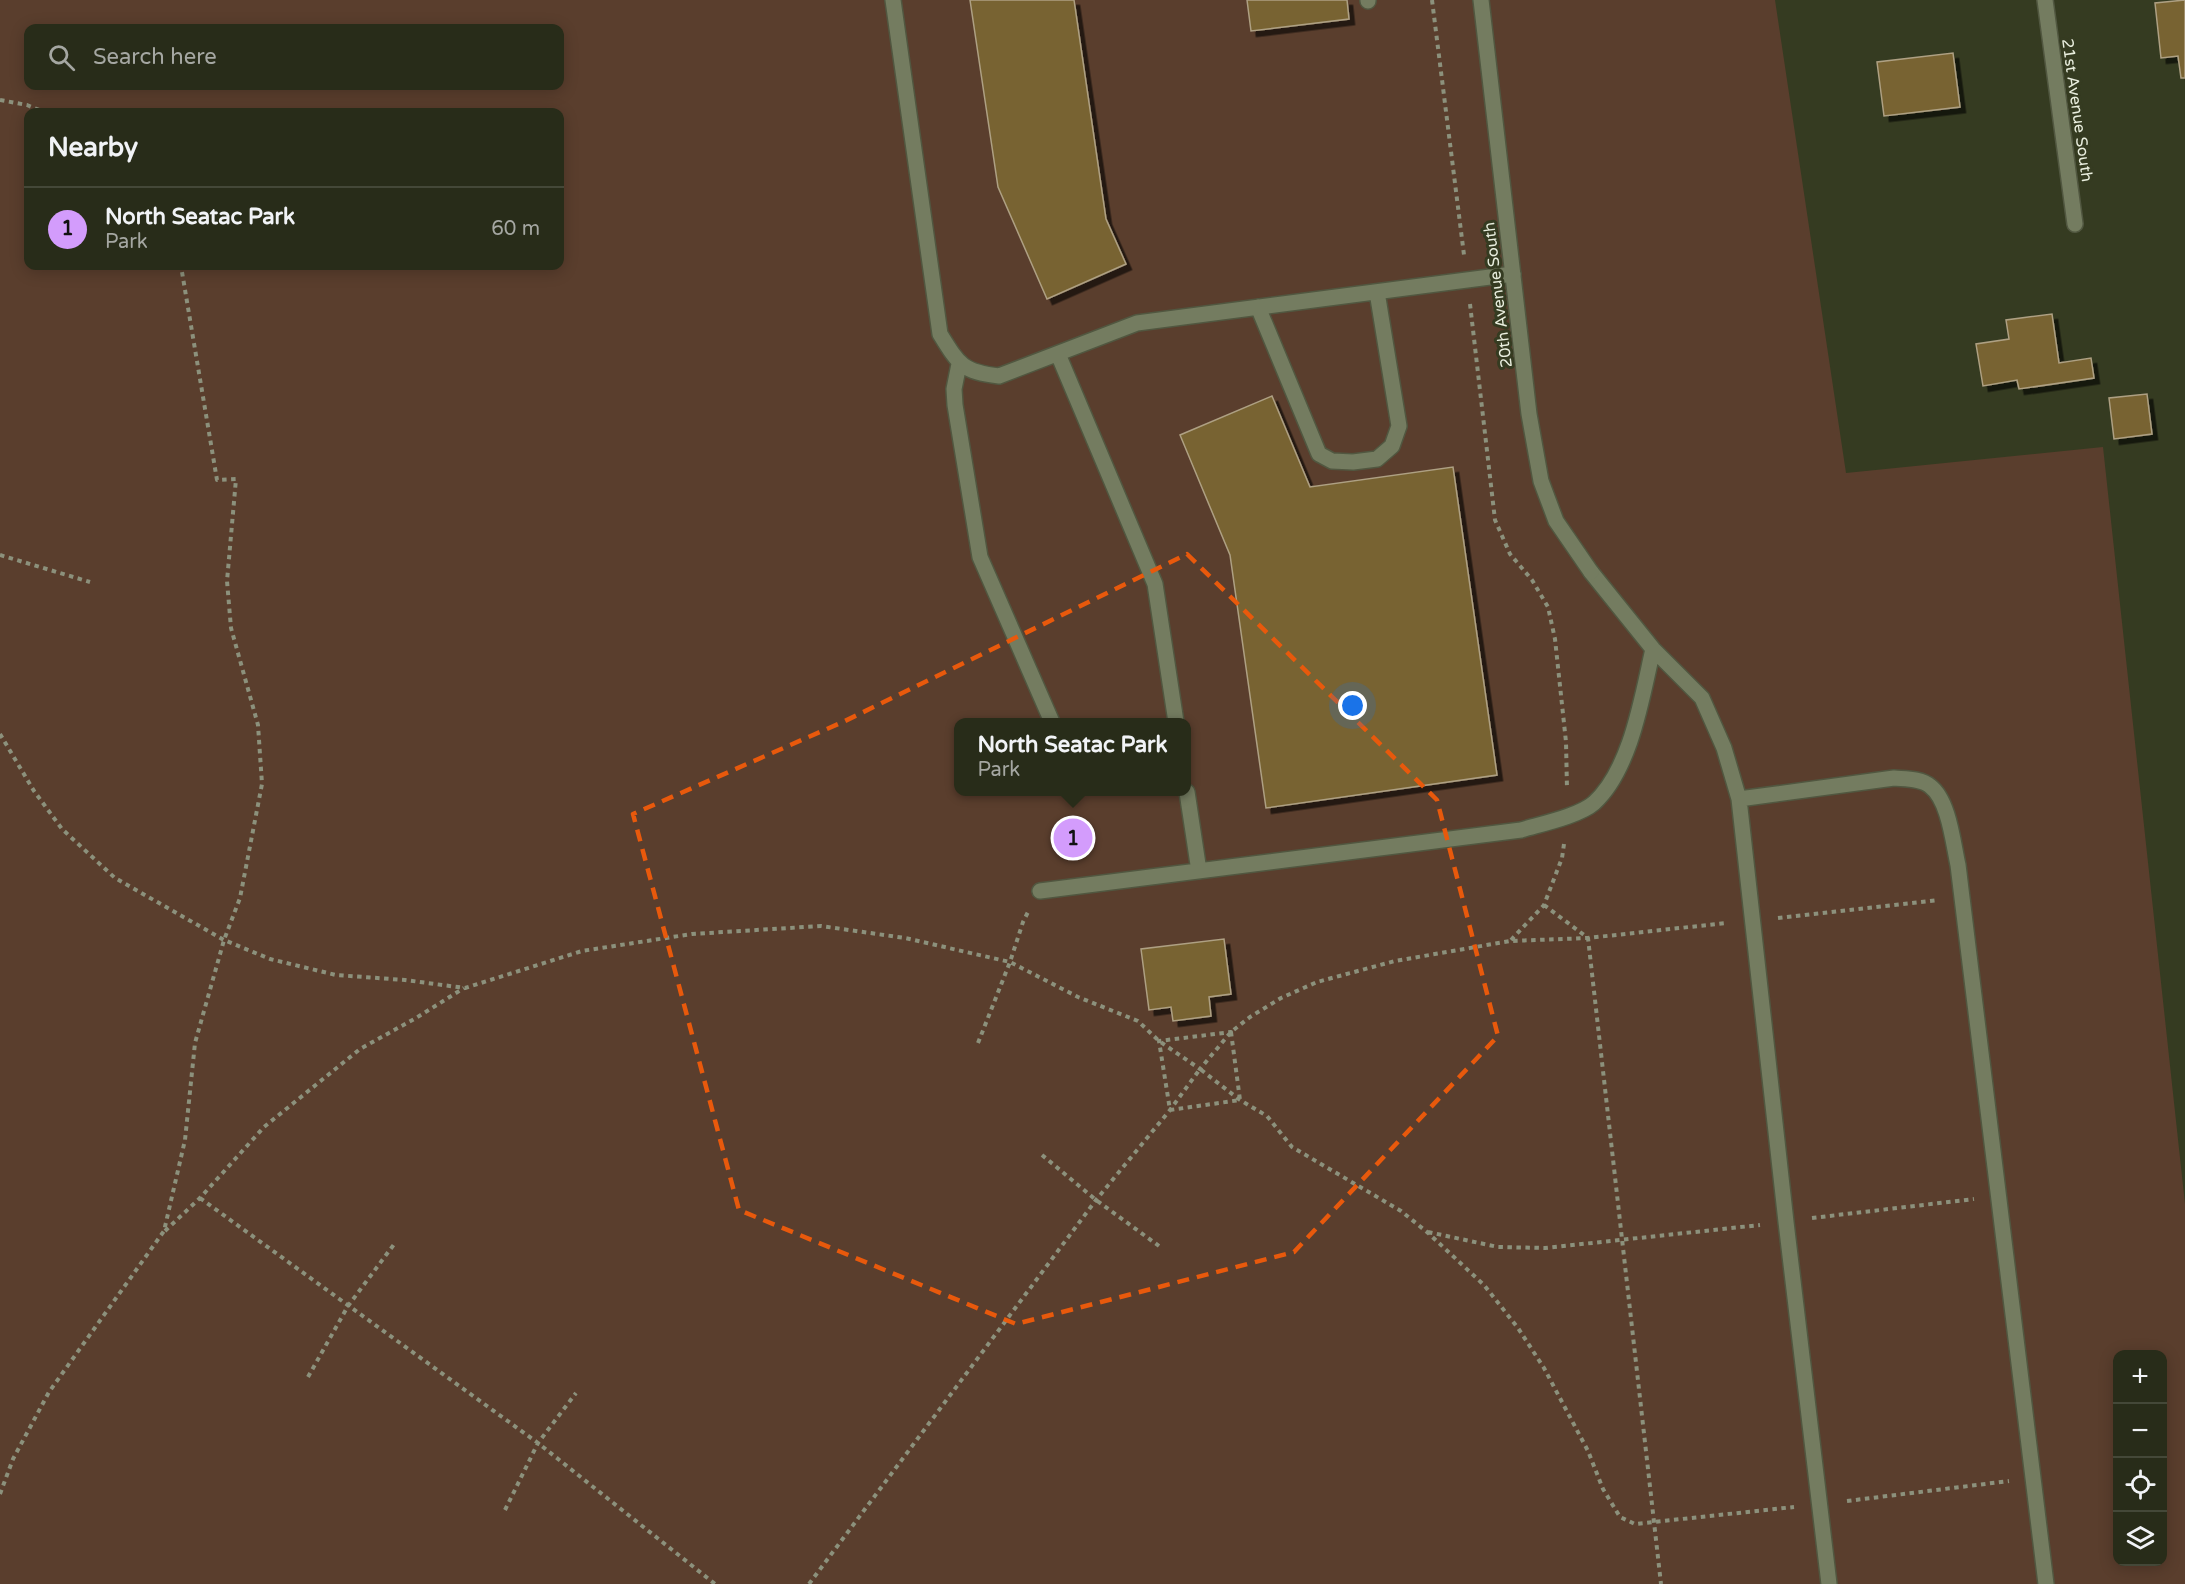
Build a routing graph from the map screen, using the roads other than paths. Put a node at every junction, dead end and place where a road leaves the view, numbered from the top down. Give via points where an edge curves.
1 (893, 0) edge
2 (1481, 0) edge
3 (2045, 0) edge
4 (2075, 224) dead end
5 (1513, 274) junction
6 (1377, 292) junction
7 (1258, 308) junction
8 (1058, 354) junction
9 (960, 364) junction
10 (1653, 650) junction
11 (1050, 718) edge
12 (1175, 718) edge
13 (1188, 796) edge
14 (1739, 799) junction
15 (1199, 871) junction
16 (1041, 891) road end
17 (1829, 1584) edge
18 (2046, 1584) edge

1 - 9 street via 940,334
2 - 5 street, 20th Avenue South
3 - 4 street, 21st Avenue South
5 - 6 street
5 - 10 street, 20th Avenue South via 1541,481 1556,521
6 - 7 street
6 - 7 street via 1399,426 1392,447 1377,459 1332,461 1318,454
7 - 8 street via 1137,324
8 - 9 street via 999,376 976,374
8 - 12 street via 1155,584
9 - 11 street via 955,405 980,558
10 - 14 street, 20th Avenue South via 1702,698 1724,748
10 - 15 street via 1636,722 1619,770 1593,804 1567,817 1521,830
13 - 15 street
14 - 17 street, 20th Avenue South
14 - 18 street via 1894,778 1930,786 1946,808 1958,865
15 - 16 street

